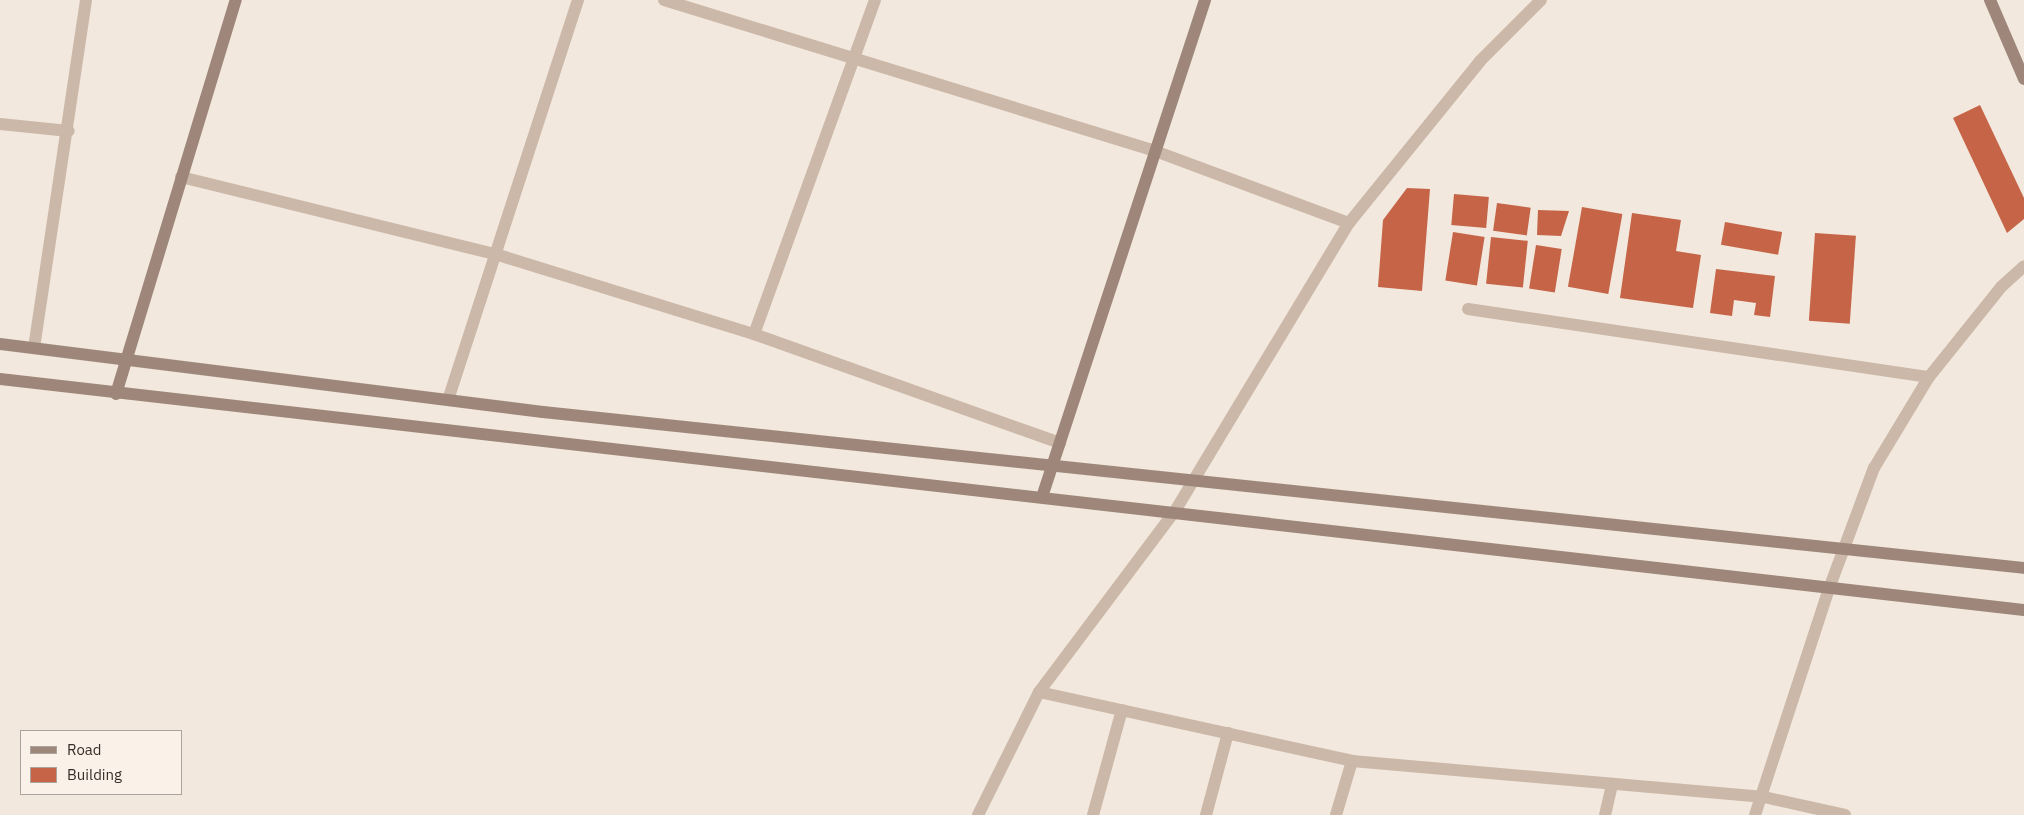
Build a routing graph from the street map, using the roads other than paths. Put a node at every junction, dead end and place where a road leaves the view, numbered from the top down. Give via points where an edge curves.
1 (86, 0) edge
2 (236, 0) edge
3 (578, 0) edge
4 (664, 0) edge
5 (875, 0) edge
6 (1205, 0) edge
7 (1542, 0) edge
8 (1990, 0) edge
9 (854, 62) junction
10 (2024, 79) edge
11 (0, 124) edge
12 (69, 131) junction
13 (1155, 151) junction
14 (182, 178) junction
15 (1349, 223) junction
16 (495, 254) junction
17 (2024, 266) edge
18 (1468, 309) dead end
19 (754, 334) junction
20 (0, 344) edge
21 (34, 348) junction
22 (126, 360) junction
23 (1929, 377) junction
24 (0, 379) edge
25 (116, 394) junction
26 (448, 400) junction
27 (1060, 443) junction
28 (1052, 466) junction
29 (1194, 482) junction
30 (1042, 498) junction
31 (1175, 511) junction
32 (1844, 546) junction
33 (2024, 568) edge
34 (1830, 586) junction
35 (2024, 610) edge
36 (1039, 692) junction
37 (1122, 710) junction
38 (1228, 733) junction
39 (1352, 761) junction
40 (1612, 784) junction
41 (1764, 797) junction
42 (978, 815) edge
43 (1094, 815) edge
44 (1206, 815) edge
45 (1336, 815) edge
46 (1605, 815) edge
47 (1755, 815) edge
48 (1845, 815) edge

1 - 12 street
2 - 14 main road
3 - 16 street
4 - 9 street
5 - 9 street
6 - 13 main road
7 - 15 street via 1480,61
8 - 10 main road
9 - 13 street
9 - 19 street
11 - 12 street
12 - 21 street
13 - 15 street
13 - 27 main road
14 - 16 street
14 - 22 main road
15 - 29 street
16 - 19 street
16 - 26 street
17 - 23 street via 2001,287
18 - 23 street
19 - 27 street
20 - 21 main road
21 - 22 main road
22 - 25 main road
22 - 26 main road
23 - 32 street via 1874,468
24 - 25 main road
25 - 30 main road
26 - 28 main road
27 - 28 main road
28 - 29 main road
28 - 30 main road
29 - 31 street
29 - 32 main road
30 - 31 main road
31 - 34 main road
31 - 36 street
32 - 33 main road
32 - 34 street
34 - 35 main road
34 - 41 street
36 - 37 street
36 - 42 street
37 - 38 street
37 - 43 street
38 - 39 street
38 - 44 street
39 - 40 street
39 - 45 street
40 - 41 street
40 - 46 street
41 - 47 street
41 - 48 street

